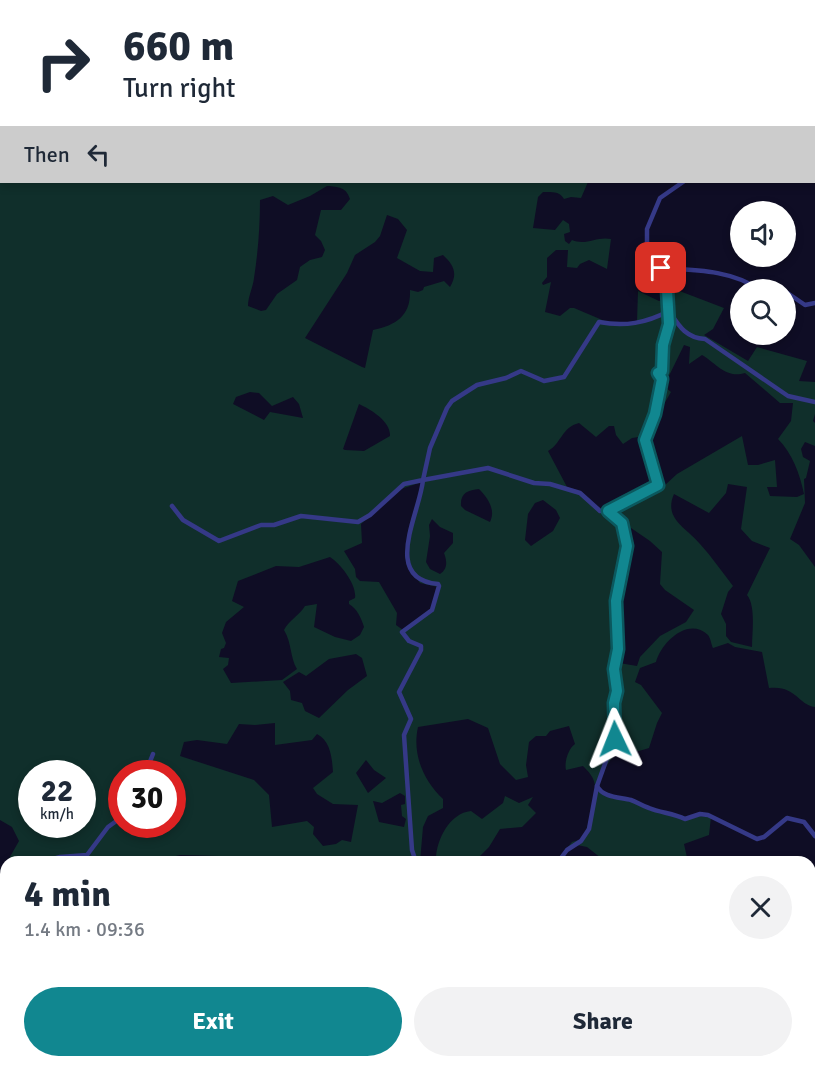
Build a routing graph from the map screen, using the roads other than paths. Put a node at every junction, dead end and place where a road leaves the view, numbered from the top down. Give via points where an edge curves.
1 (682, 183) edge
2 (661, 268) junction
3 (740, 279) edge
4 (796, 299) edge
5 (815, 303) edge
6 (669, 311) junction
7 (815, 402) edge
8 (423, 480) junction
9 (172, 506) dead end
10 (608, 511) junction
11 (153, 754) dead end
12 (151, 760) edge
13 (597, 786) junction
14 (108, 827) edge
15 (815, 836) edge
16 (74, 856) edge
17 (414, 856) edge
18 (562, 856) edge

1 - 2 street via 660,198 647,229 647,242
2 - 3 street via 708,270
2 - 6 street via 666,273
4 - 5 street via 805,305
6 - 7 street via 683,331 694,338 705,339 788,396
6 - 8 street via 634,324 599,322 564,377 544,381 521,370 477,385 452,401 430,448
6 - 10 street via 662,371 658,373 662,379 660,391 645,440 658,485
8 - 9 street via 404,484 358,522 301,516 261,525 224,540 210,537 183,520
8 - 10 street via 484,467 580,493 600,511
8 - 17 street via 422,495 406,541 407,560 418,579 439,586 432,610 402,632 421,646 399,692 411,719 404,735
10 - 13 street via 622,523 627,546 616,601 616,733
11 - 12 street
13 - 15 street via 599,791 612,796 685,819 708,815 757,839 788,818 804,822
13 - 18 street via 589,830
14 - 16 street via 87,855

